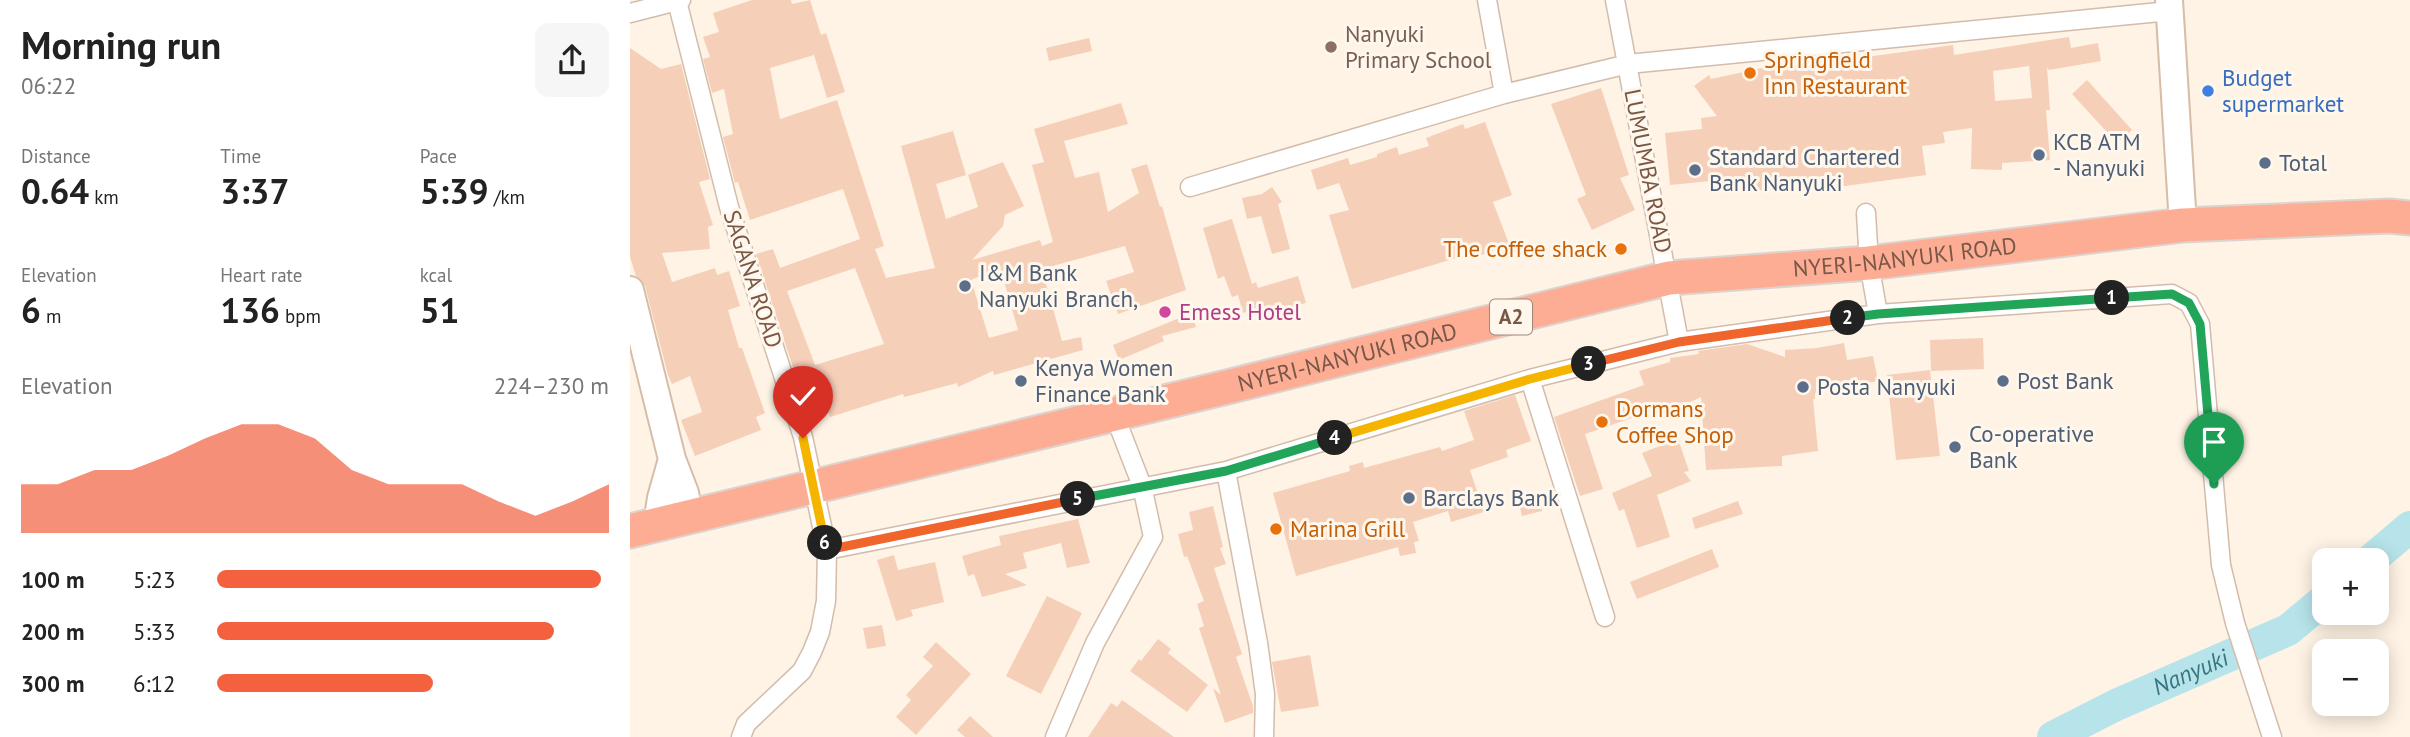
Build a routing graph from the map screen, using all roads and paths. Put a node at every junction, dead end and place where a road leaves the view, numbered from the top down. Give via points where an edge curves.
1 (679, 0) edge
2 (1487, 0) edge
3 (1615, 0) edge
4 (2169, 6) edge
5 (630, 13) edge
6 (1628, 64) junction
7 (1504, 94) junction
8 (1190, 187) dead end
9 (1867, 213) dead end
10 (2410, 218) edge
11 (2183, 225) junction
12 (1869, 263) junction
13 (1668, 278) junction
14 (630, 290) edge
15 (1878, 314) junction
16 (1679, 342) junction
17 (1530, 379) junction
18 (1114, 414) junction
19 (672, 459) junction
20 (1226, 471) junction
21 (815, 485) junction
22 (1142, 486) junction
23 (690, 517) junction
24 (643, 528) edge
25 (827, 550) junction
26 (1605, 617) dead end
27 (741, 737) edge
28 (1055, 737) edge
29 (1264, 737) edge
30 (2272, 737) edge

1 - 5 street
1 - 21 street, SAGANA ROAD via 729,207
2 - 7 street
3 - 6 street, LUMUMBA ROAD
4 - 6 street
4 - 11 street
6 - 7 street
6 - 13 street, LUMUMBA ROAD
7 - 8 street
9 - 12 street
10 - 11 highway, NYERI-NANYUKI ROAD / A2
11 - 12 highway, NYERI-NANYUKI ROAD / A2
12 - 13 highway, NYERI-NANYUKI ROAD / A2
12 - 15 street
13 - 16 street, LUMUMBA ROAD
13 - 18 highway, NYERI-NANYUKI ROAD / A2
14 - 19 street
15 - 16 street
15 - 30 street via 2172,294 2189,303 2200,324 2221,565
16 - 17 street
17 - 20 street
17 - 26 street
18 - 21 highway, NYERI-NANYUKI ROAD / A2
18 - 22 street
19 - 23 street
19 - 24 street via 661,498
20 - 22 street
20 - 29 street via 1258,643 1265,694
21 - 23 highway, NYERI-NANYUKI ROAD / A2
21 - 25 street, SAGANA ROAD
22 - 25 street
22 - 28 street via 1153,537 1096,643
23 - 24 highway, NYERI-NANYUKI ROAD / A2
25 - 27 street, SAGANA ROAD via 826,601 812,652 803,671 746,723

